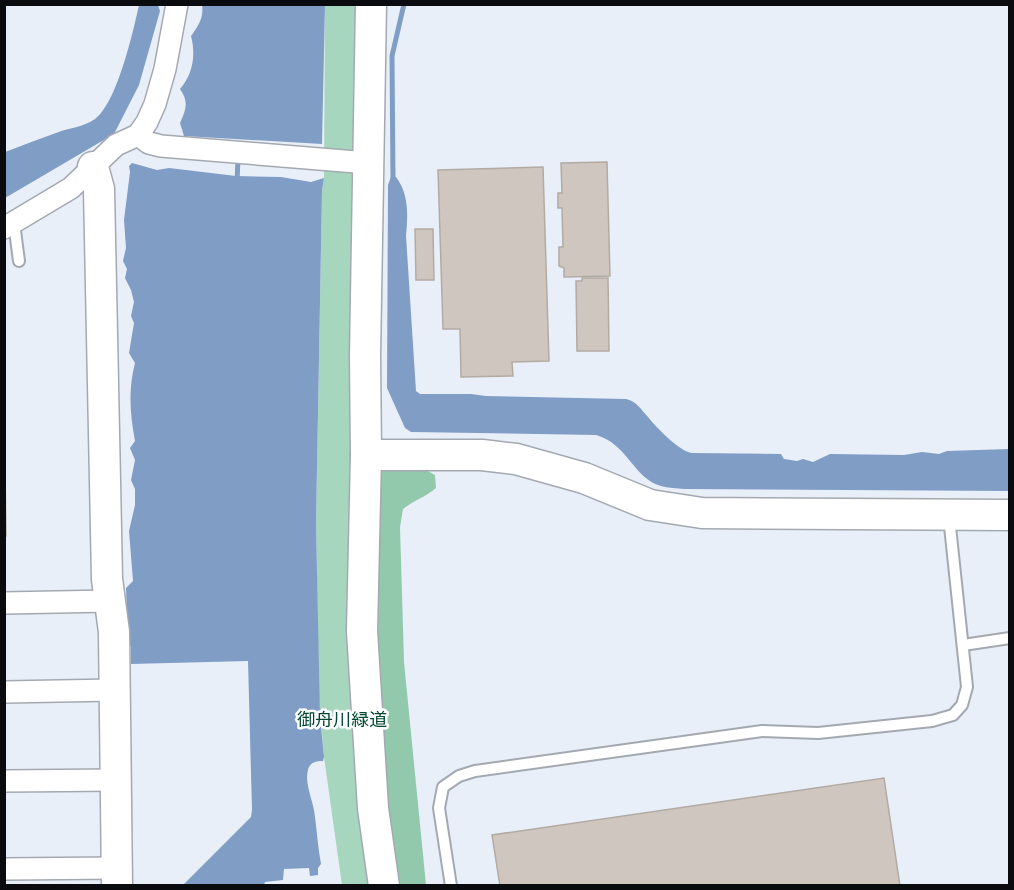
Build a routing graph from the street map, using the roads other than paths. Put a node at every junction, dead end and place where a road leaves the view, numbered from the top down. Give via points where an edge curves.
1 (177, 4) edge
2 (371, 4) edge
3 (138, 135) junction
4 (368, 163) junction
5 (93, 168) junction
6 (9, 226) edge
7 (19, 261) dead end
8 (366, 455) junction
9 (948, 515) junction
10 (1010, 516) edge
11 (110, 601) junction
12 (4, 603) edge
13 (1010, 638) edge
14 (963, 645) junction
15 (114, 690) junction
16 (4, 692) edge
17 (116, 780) junction
18 (4, 781) edge
19 (4, 869) edge
20 (117, 877) edge
21 (384, 885) edge
22 (451, 885) edge

1 - 3 street via 165,69 147,122
2 - 4 street
3 - 4 street via 161,146
3 - 5 street via 116,145
4 - 8 street
5 - 6 street via 71,188
5 - 11 street via 99,189 106,579
6 - 7 lane
8 - 9 street via 482,455 516,459 584,478 650,505 702,513
8 - 21 street via 362,631 373,808
9 - 10 street
9 - 14 lane
11 - 12 street
11 - 15 street
13 - 14 lane
14 - 22 lane via 967,687 962,705 953,716 932,722 818,734 762,731 459,776 443,787 439,808
15 - 16 street
15 - 17 street
17 - 18 street
17 - 20 street
19 - 20 street

